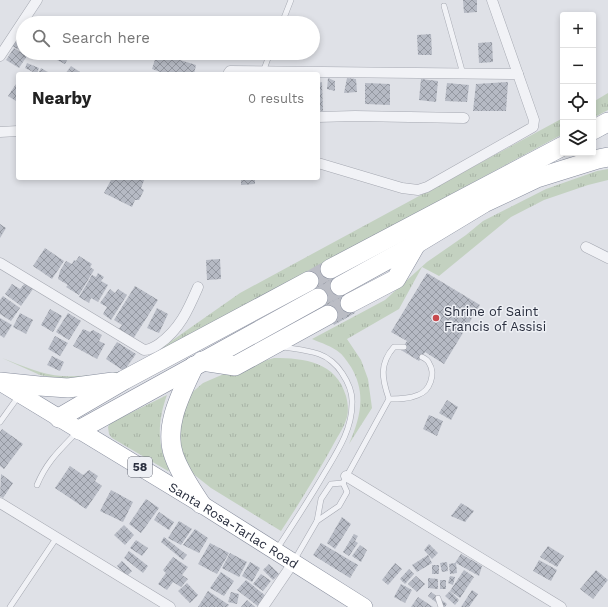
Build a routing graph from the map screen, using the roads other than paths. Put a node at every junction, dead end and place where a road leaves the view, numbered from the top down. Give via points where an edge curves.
1 (37, 0) edge
2 (291, 0) edge
3 (492, 0) edge
4 (444, 6) dead end
5 (26, 16) edge
6 (285, 16) edge
7 (16, 32) edge
8 (0, 56) edge
9 (267, 60) edge
10 (229, 72) edge
11 (263, 72) joint
12 (320, 73) edge
13 (463, 74) junction
14 (518, 74) junction
15 (320, 117) edge
16 (464, 118) dead end
17 (608, 122) edge
18 (596, 128) edge
19 (16, 131) edge
20 (0, 132) edge
21 (560, 148) edge
22 (608, 157) edge
23 (320, 164) edge
24 (416, 244) junction
25 (586, 247) dead end
26 (608, 258) edge
27 (0, 263) edge
28 (330, 269) tunnel mouth
29 (309, 281) tunnel mouth
30 (340, 286) tunnel mouth
31 (198, 287) dead end
32 (318, 298) tunnel mouth
33 (350, 303) tunnel mouth
34 (328, 315) tunnel mouth
35 (272, 346) junction
36 (404, 346) dead end
37 (422, 357) dead end
38 (198, 363) junction
39 (124, 380) junction
40 (0, 382) edge
41 (20, 394) junction
42 (389, 399) junction
43 (59, 418) junction
44 (0, 422) edge
45 (79, 430) junction
46 (344, 480) junction
47 (37, 485) dead end
48 (0, 502) edge
49 (201, 504) junction
50 (317, 521) junction
51 (57, 537) junction
52 (276, 552) junction
53 (293, 563) junction
54 (438, 598) dead end
55 (10, 607) edge
56 (170, 607) edge
57 (263, 607) edge
58 (364, 607) edge
59 (441, 607) edge
60 (561, 607) edge

1 - 5 street
2 - 6 lane
3 - 14 street
4 - 13 lane
7 - 8 street
9 - 11 lane
10 - 11 street
12 - 13 street
13 - 14 street
14 - 23 street via 534,120 533,127 427,187 418,190 402,188
15 - 16 street
17 - 18 highway
19 - 20 street
21 - 28 highway
22 - 24 highway via 537,178 484,203
24 - 30 highway
24 - 33 highway via 396,279
25 - 26 street
27 - 31 street via 144,350 168,338 176,330 189,309
29 - 39 highway
32 - 38 highway
34 - 35 highway
35 - 38 highway via 235,366
35 - 52 lane via 304,350 331,360 348,381 352,404 351,418 341,446
36 - 42 lane via 394,346 388,353 383,368 384,384
37 - 42 lane via 429,362 432,370 432,378 425,392 406,398
38 - 45 highway
38 - 49 highway via 180,397 173,418 171,440 173,456
39 - 40 highway via 68,388
39 - 43 highway
40 - 41 highway, Santa Rosa-Tarlac Road / 58
41 - 43 highway, Santa Rosa-Tarlac Road / 58
41 - 44 lane
42 - 46 lane
43 - 45 highway, Santa Rosa-Tarlac Road / 58
45 - 47 lane via 50,460
45 - 49 highway, Santa Rosa-Tarlac Road / 58
46 - 50 lane via 330,484 321,498
46 - 50 lane via 347,492 338,506
46 - 60 street
48 - 51 street
49 - 52 highway, Santa Rosa-Tarlac Road / 58
50 - 53 lane
51 - 55 lane
51 - 56 street
52 - 53 highway, Santa Rosa-Tarlac Road / 58
53 - 57 street
53 - 58 highway, Santa Rosa-Tarlac Road / 58
54 - 59 lane

